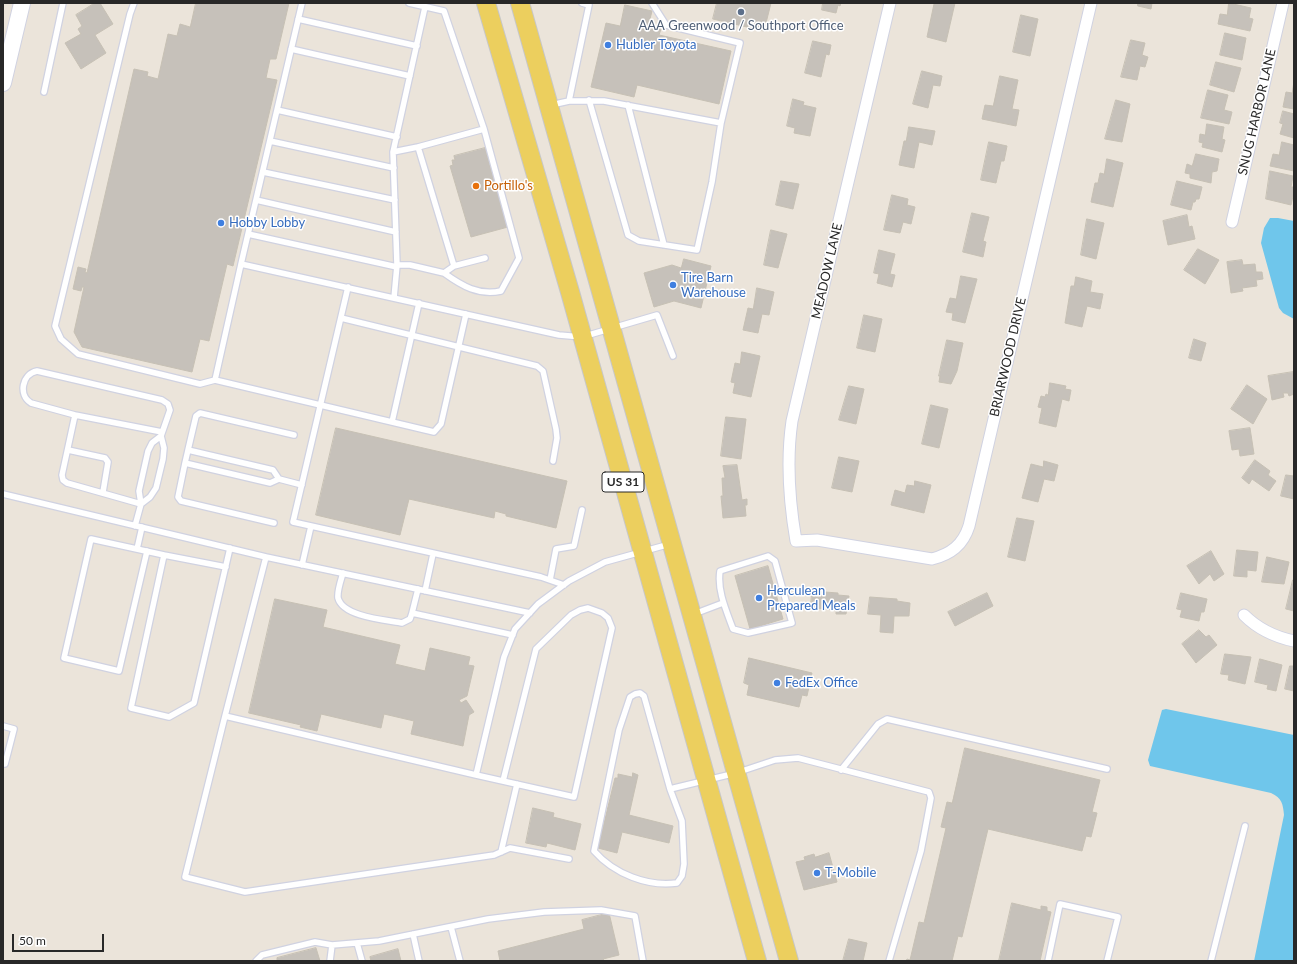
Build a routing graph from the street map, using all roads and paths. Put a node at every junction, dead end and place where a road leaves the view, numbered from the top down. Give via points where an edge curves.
1 (22, 3) edge
2 (63, 3) edge
3 (134, 3) edge
4 (302, 3) edge
5 (409, 3) edge
6 (486, 3) edge
7 (520, 3) edge
8 (582, 3) edge
9 (652, 3) edge
10 (890, 3) edge
11 (1091, 3) edge
12 (1283, 3) edge
13 (590, 4) edge
14 (425, 7) junction
15 (298, 19) junction
16 (417, 46) junction
17 (291, 49) junction
18 (410, 76) junction
19 (3, 83) edge
20 (44, 92) dead end
21 (589, 100) junction
22 (569, 101) junction
23 (628, 105) junction
24 (549, 106) junction
25 (277, 110) junction
26 (721, 123) junction
27 (484, 129) junction
28 (397, 137) junction
29 (270, 141) junction
30 (418, 148) junction
31 (393, 152) junction
32 (394, 168) junction
33 (263, 172) junction
34 (256, 200) junction
35 (395, 200) junction
36 (1232, 222) dead end
37 (396, 232) junction
38 (248, 234) junction
39 (664, 245) junction
40 (484, 258) dead end
41 (242, 264) junction
42 (397, 266) junction
43 (454, 266) junction
44 (444, 273) junction
45 (348, 287) junction
46 (394, 298) junction
47 (419, 303) junction
48 (466, 314) junction
49 (341, 318) junction
50 (612, 328) junction
51 (412, 334) junction
52 (582, 338) junction
53 (459, 346) junction
54 (673, 356) dead end
55 (215, 380) junction
56 (321, 405) junction
57 (75, 415) junction
58 (392, 422) junction
59 (162, 434) junction
60 (294, 434) dead end
61 (68, 450) junction
62 (188, 450) junction
63 (552, 461) dead end
64 (185, 463) junction
65 (279, 479) junction
66 (302, 485) junction
67 (103, 492) junction
68 (3, 494) edge
69 (141, 504) junction
70 (582, 510) dead end
71 (274, 523) dead end
72 (135, 526) junction
73 (311, 526) junction
74 (142, 527) junction
75 (796, 541) joint
76 (672, 544) junction
77 (230, 548) junction
78 (137, 549) junction
79 (147, 551) junction
80 (642, 553) junction
81 (434, 554) junction
82 (164, 555) junction
83 (266, 557) junction
84 (302, 565) junction
85 (226, 567) junction
86 (343, 573) junction
87 (550, 580) junction
88 (564, 585) junction
89 (418, 589) junction
90 (425, 591) junction
91 (724, 603) junction
92 (412, 613) junction
93 (530, 613) junction
94 (692, 614) junction
95 (1244, 615) dead end
96 (512, 635) junction
97 (1294, 641) edge
98 (225, 716) junction
99 (3, 726) edge
100 (3, 764) edge
101 (1107, 769) dead end
102 (841, 770) junction
103 (736, 773) junction
104 (476, 775) junction
105 (705, 779) junction
106 (503, 781) junction
107 (517, 784) junction
108 (670, 788) junction
109 (1245, 826) dead end
110 (501, 852) junction
111 (569, 859) dead end
112 (451, 926) junction
113 (413, 934) junction
114 (357, 943) junction
115 (332, 945) junction
116 (256, 961) edge
117 (330, 961) edge
118 (362, 961) edge
119 (419, 961) edge
120 (460, 961) edge
121 (643, 961) edge
122 (757, 961) edge
123 (789, 961) edge
124 (889, 961) edge
125 (1048, 961) edge
126 (1107, 961) edge
127 (1211, 961) edge

1 - 19 street
2 - 20 lane
3 - 55 lane via 55,326 61,339 78,354 200,384
4 - 15 lane
5 - 14 lane
6 - 52 main road, US 31
7 - 24 main road, US 31
8 - 13 lane
9 - 26 lane via 666,25 740,42
10 - 75 street, MEADOW LANE via 792,421 788,478
11 - 75 street, BRIARWOOD DRIVE via 965,537 958,547 948,554 932,559 817,540
12 - 36 street, SNUG HARBOR LANE
13 - 22 lane
14 - 16 lane
14 - 27 lane via 444,11
15 - 16 lane
15 - 17 lane
16 - 18 lane
17 - 18 lane
17 - 25 lane
18 - 28 lane
21 - 22 lane
21 - 23 lane
21 - 39 lane via 628,235 639,241
22 - 24 lane
23 - 26 lane
23 - 39 lane
24 - 50 main road, US 31
25 - 28 lane
25 - 29 lane
26 - 39 lane via 698,250
27 - 30 lane
27 - 44 lane via 519,258 501,291 490,294 466,288
28 - 31 lane
29 - 32 lane
29 - 33 lane
30 - 31 lane
30 - 43 lane
31 - 32 lane
32 - 35 lane
33 - 34 lane
33 - 35 lane
34 - 37 lane
34 - 38 lane
35 - 37 lane
37 - 42 lane
38 - 41 lane
38 - 42 lane
40 - 43 lane
41 - 45 lane
41 - 55 lane
42 - 44 lane via 410,265
42 - 46 lane
43 - 44 lane
45 - 46 lane
45 - 49 lane
46 - 47 lane
47 - 48 lane
47 - 51 lane
48 - 52 lane
48 - 53 lane
49 - 51 lane
49 - 56 lane
50 - 52 lane
50 - 54 lane via 657,315
50 - 76 main road, US 31
51 - 53 lane
51 - 58 lane
52 - 80 main road, US 31
53 - 58 lane via 441,424 434,432
53 - 63 lane via 537,366 543,371 557,438
55 - 56 lane
56 - 58 lane
56 - 66 lane
57 - 59 lane
57 - 59 lane via 26,400 23,392 27,376 37,371 162,400 168,404 170,410
57 - 61 lane
59 - 69 lane via 152,443 148,452 139,491
59 - 69 lane via 164,448 156,488
60 - 62 lane via 200,413 196,416
61 - 67 lane via 63,480
61 - 67 lane via 106,458 108,462
62 - 64 lane
62 - 65 lane via 273,470
64 - 65 lane via 270,483
64 - 71 lane via 178,497 181,501
65 - 66 lane
66 - 73 lane via 293,522
67 - 69 lane
68 - 72 lane
69 - 72 lane
70 - 87 lane via 574,546 556,549
72 - 74 lane
73 - 81 lane
73 - 84 lane
74 - 77 lane
74 - 78 lane
76 - 80 lane
76 - 94 main road, US 31
77 - 83 lane
77 - 85 lane
78 - 79 lane
78 - 79 lane via 91,539 64,658 119,670
79 - 82 lane
80 - 88 lane via 605,562
80 - 105 main road, US 31
81 - 87 lane
81 - 90 lane
82 - 85 lane
82 - 85 lane via 131,708 169,717 194,703
83 - 84 lane
83 - 98 lane
84 - 86 lane
86 - 89 lane
86 - 92 lane via 338,597 343,606 353,613 402,623 410,619
87 - 88 lane
88 - 93 lane
89 - 90 lane
89 - 92 lane
90 - 93 lane
91 - 91 lane via 733,629 748,633 792,623 775,561 768,556 720,571 718,579
91 - 94 lane
92 - 96 lane
93 - 96 lane via 515,628
94 - 103 main road, US 31
95 - 97 street via 1270,633
96 - 104 lane via 504,657
98 - 104 lane
98 - 110 lane via 185,877 245,892
99 - 100 lane via 14,729
101 - 102 lane via 887,719 878,724
102 - 103 lane via 798,758 775,760
102 - 124 lane via 929,792 931,798 921,851
103 - 105 lane
103 - 123 main road, US 31
104 - 106 lane
105 - 108 lane
105 - 122 main road, US 31
106 - 107 lane
106 - 107 lane via 536,649 571,615 580,610 588,608 602,613 608,618 612,628 574,797
107 - 110 lane
108 - 108 lane via 682,821 684,864 682,876 677,883 663,885 633,878 594,852 620,730 628,702 635,694 644,696
109 - 127 lane
110 - 111 lane via 510,848
112 - 113 lane
112 - 120 lane
112 - 121 lane via 544,912 600,910 635,916
113 - 114 lane
113 - 119 lane
114 - 115 lane
114 - 118 lane
115 - 116 lane via 315,942 262,955
115 - 117 lane
125 - 126 lane via 1060,904 1118,917

